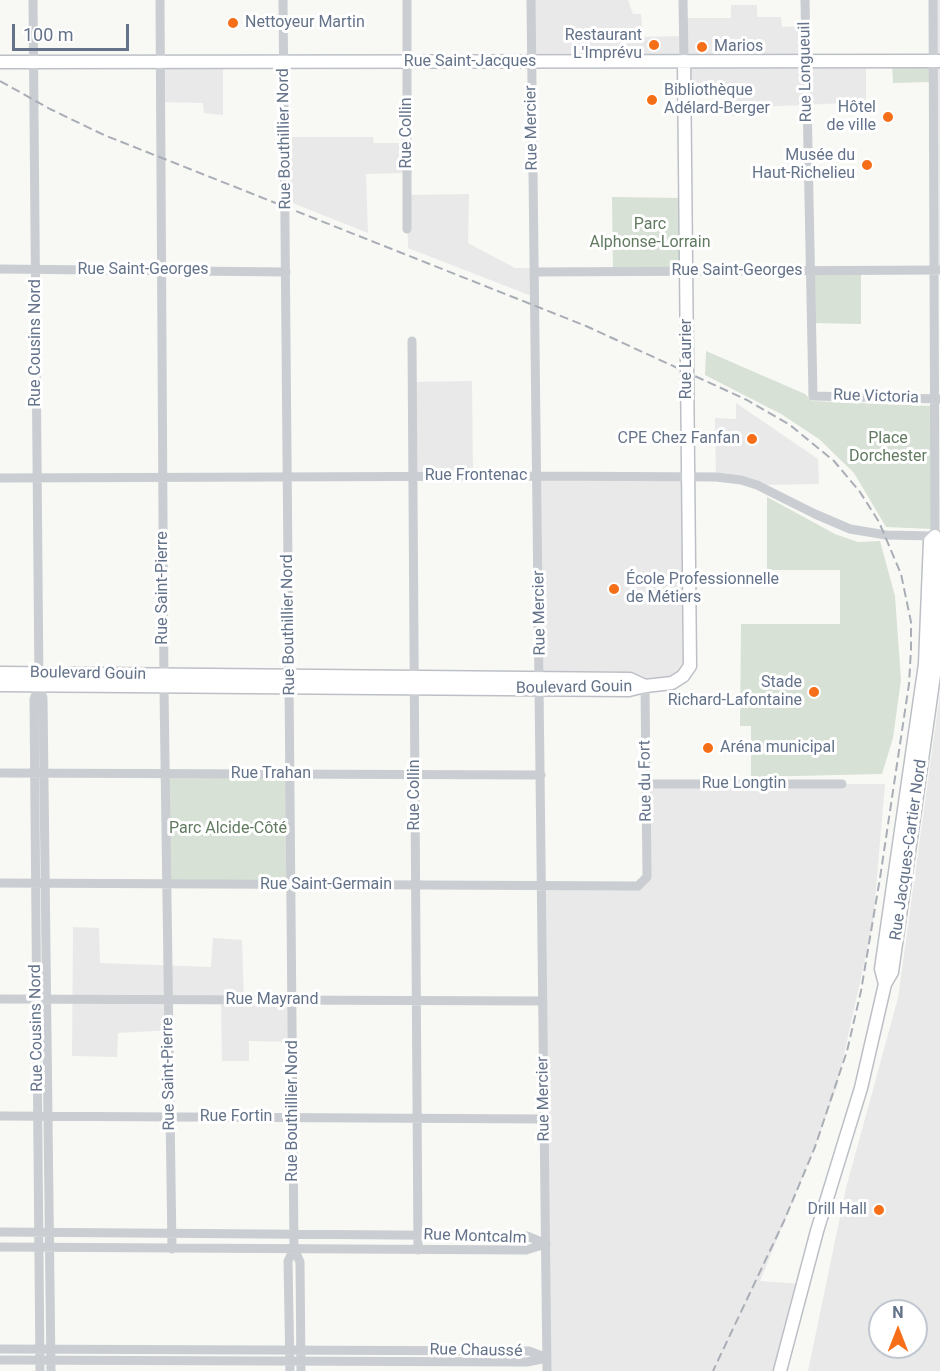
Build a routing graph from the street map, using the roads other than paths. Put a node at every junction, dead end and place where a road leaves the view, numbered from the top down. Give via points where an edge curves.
1 (33, 0) edge
2 (160, 0) edge
3 (283, 0) edge
4 (407, 0) edge
5 (531, 0) edge
6 (683, 0) edge
7 (805, 0) edge
8 (933, 0) edge
9 (684, 61) junction
10 (937, 61) edge
11 (0, 62) edge
12 (34, 62) junction
13 (160, 62) junction
14 (284, 62) junction
15 (407, 62) junction
16 (532, 62) junction
17 (806, 62) junction
18 (937, 168) edge
19 (407, 230) dead end
20 (0, 269) edge
21 (35, 269) junction
22 (161, 270) junction
23 (938, 270) edge
24 (687, 271) junction
25 (810, 271) junction
26 (286, 272) junction
27 (534, 272) junction
28 (412, 341) dead end
29 (813, 396) joint
30 (938, 399) edge
31 (538, 476) junction
32 (688, 476) junction
33 (288, 477) junction
34 (413, 477) junction
35 (0, 478) edge
36 (37, 478) junction
37 (163, 478) junction
38 (938, 536) edge
39 (0, 673) edge
40 (39, 679) junction
41 (164, 681) junction
42 (290, 682) junction
43 (414, 683) junction
44 (540, 684) junction
45 (0, 685) edge
46 (645, 686) junction
47 (0, 773) edge
48 (39, 773) junction
49 (165, 773) junction
50 (291, 774) junction
51 (415, 775) junction
52 (541, 775) junction
53 (646, 784) junction
54 (842, 784) dead end
55 (647, 877) joint
56 (0, 883) edge
57 (40, 883) junction
58 (166, 884) junction
59 (292, 885) junction
60 (416, 886) junction
61 (542, 886) junction
62 (0, 999) edge
63 (41, 999) junction
64 (168, 1000) junction
65 (292, 1000) junction
66 (416, 1000) junction
67 (543, 1001) junction
68 (0, 1116) edge
69 (37, 1116) junction
70 (48, 1116) junction
71 (170, 1117) junction
72 (293, 1118) junction
73 (417, 1118) junction
74 (544, 1119) junction
75 (0, 1232) edge
76 (38, 1232) junction
77 (49, 1232) junction
78 (171, 1233) junction
79 (294, 1234) junction
80 (418, 1234) junction
81 (546, 1244) junction
82 (0, 1247) edge
83 (39, 1247) junction
84 (49, 1248) junction
85 (172, 1249) junction
86 (294, 1249) junction
87 (418, 1250) junction
88 (50, 1348) junction
89 (171, 1348) junction
90 (0, 1349) edge
91 (39, 1349) junction
92 (289, 1350) junction
93 (300, 1350) junction
94 (421, 1350) junction
95 (547, 1358) junction
96 (0, 1360) edge
97 (40, 1360) junction
98 (51, 1360) junction
99 (170, 1361) junction
100 (421, 1362) junction
101 (290, 1366) edge
102 (301, 1366) edge
103 (40, 1371) edge
104 (51, 1371) edge
105 (547, 1371) edge
106 (780, 1371) edge

1 - 12 street, Rue Cousins Nord
2 - 13 street, Rue Saint-Pierre
3 - 14 street, Rue Bouthillier Nord
4 - 15 street, Rue Collin
5 - 16 street, Rue Mercier
6 - 9 street, Rue Laurier
7 - 17 street, Rue Longueuil
8 - 10 street, Rue Jacques-Cartier Nord
9 - 16 street, Rue Saint-Jacques
9 - 17 street, Rue Saint-Jacques
9 - 24 street, Rue Laurier
10 - 17 street, Rue Saint-Jacques
10 - 18 street, Rue Jacques-Cartier Nord
11 - 12 street, Rue Saint-Jacques
12 - 13 street, Rue Saint-Jacques
12 - 21 street, Rue Cousins Nord
13 - 14 street, Rue Saint-Jacques
13 - 22 street, Rue Saint-Pierre
14 - 15 street, Rue Saint-Jacques
14 - 26 street, Rue Bouthillier Nord
15 - 16 street, Rue Saint-Jacques
15 - 19 street, Rue Collin
16 - 27 street, Rue Mercier
17 - 25 street, Rue Longueuil
18 - 23 street, Rue Jacques-Cartier Nord
20 - 21 street, Rue Saint-Georges
21 - 22 street, Rue Saint-Georges
21 - 36 street, Rue Cousins Nord
22 - 26 street, Rue Saint-Georges
22 - 37 street, Rue Saint-Pierre
23 - 25 street, Rue Saint-Georges
23 - 30 street, Rue Jacques-Cartier Nord
24 - 25 street, Rue Saint-Georges
24 - 27 street, Rue Saint-Georges
24 - 32 street, Rue Laurier
25 - 29 street, Rue Longueuil
26 - 33 street, Rue Bouthillier Nord
27 - 31 street, Rue Mercier
28 - 34 street, Rue Collin
29 - 30 street, Rue Victoria
30 - 38 street, Rue Jacques-Cartier Nord
31 - 32 street, Rue Frontenac
31 - 34 street, Rue Frontenac
31 - 44 street, Rue Mercier
32 - 38 street, Rue Frontenac via 757,485 850,529 885,535
32 - 46 street, Rue Laurier via 690,666 672,683
33 - 34 street, Rue Frontenac
33 - 37 street, Rue Frontenac
33 - 42 street, Rue Bouthillier Nord
34 - 43 street, Rue Collin
35 - 36 street, Rue Frontenac
36 - 37 street, Rue Frontenac
36 - 40 street, Rue Cousins Nord
37 - 41 street, Rue Saint-Pierre
38 - 106 street, Rue Jacques-Cartier Nord via 930,541 924,676 882,969 885,984 861,1088
39 - 40 street, Boulevard Gouin
40 - 41 street, Boulevard Gouin
40 - 45 street, Boulevard Gouin
40 - 48 street, Rue Cousins Nord via 34,699
41 - 42 street, Boulevard Gouin
41 - 49 street, Rue Saint-Pierre
42 - 43 street, Boulevard Gouin
42 - 50 street, Rue Bouthillier Nord
43 - 44 street, Boulevard Gouin
43 - 51 street, Rue Collin
44 - 46 street, Boulevard Gouin via 629,690
44 - 52 street, Rue Mercier
46 - 53 street, Rue du Fort
47 - 48 street, Rue Trahan
48 - 49 street, Rue Trahan
48 - 57 street, Rue Cousins Nord
49 - 50 street, Rue Trahan
49 - 58 street, Rue Saint-Pierre
50 - 51 street, Rue Trahan
50 - 59 street, Rue Bouthillier Nord
51 - 52 street, Rue Trahan
51 - 60 street, Rue Collin
52 - 61 street, Rue Mercier
53 - 54 street, Rue Longtin
53 - 55 street, Rue du Fort
55 - 61 street, Rue Saint-Germain via 638,886
56 - 57 street, Rue Saint-Germain
57 - 58 street, Rue Saint-Germain
57 - 63 street, Rue Cousins Nord
58 - 59 street, Rue Saint-Germain
58 - 64 street, Rue Saint-Pierre
59 - 60 street, Rue Saint-Germain
59 - 65 street, Rue Bouthillier Nord
60 - 61 street, Rue Saint-Germain
60 - 66 street, Rue Collin
61 - 67 street, Rue Mercier
62 - 63 street, Rue Mayrand
63 - 64 street, Rue Mayrand
63 - 69 street, Rue Cousins Nord
63 - 70 street, Rue Cousins Nord
64 - 65 street, Rue Mayrand
64 - 71 street, Rue Saint-Pierre
65 - 66 street, Rue Mayrand
65 - 72 street, Rue Bouthillier Nord
66 - 67 street, Rue Mayrand
66 - 73 street, Rue Collin
67 - 74 street, Rue Mercier
68 - 69 street, Rue Fortin
69 - 70 street, Rue Fortin
69 - 76 street, Rue Cousins Nord
70 - 71 street, Rue Fortin
70 - 77 street, Rue Cousins Nord
71 - 72 street, Rue Fortin
71 - 78 street, Rue Saint-Pierre
72 - 73 street, Rue Fortin
72 - 79 street, Rue Bouthillier Nord
73 - 74 street, Rue Fortin
73 - 80 street, Rue Collin
74 - 81 street, Rue Mercier
75 - 76 street, Rue Montcalm
76 - 77 street, Rue Montcalm
76 - 83 street, Rue Cousins Nord
77 - 78 street, Rue Montcalm
77 - 84 street, Rue Cousins Nord
78 - 79 street, Rue Montcalm
78 - 85 street, Rue Saint-Pierre
79 - 80 street, Rue Montcalm
79 - 86 street, Rue Bouthillier Nord
80 - 81 street, Rue Montcalm via 527,1236
80 - 87 street, Rue Collin
81 - 87 street, Rue Montcalm via 526,1250
81 - 95 street, Rue Mercier
82 - 83 street, Rue Montcalm
83 - 84 street, Rue Montcalm
83 - 91 street, Rue Cousins Nord
84 - 85 street, Rue Montcalm
84 - 88 street, Rue Cousins Nord
85 - 86 street, Rue Montcalm
86 - 87 street, Rue Montcalm
86 - 92 street, Rue Bouthillier Nord via 288,1261
86 - 93 street, Rue Bouthillier Nord via 300,1262
88 - 89 street, Rue Chaussé
88 - 91 street, Rue Chaussé
88 - 98 street, Rue Cousins Nord
89 - 92 street, Rue Chaussé
89 - 99 street
90 - 91 street, Rue Chaussé
91 - 97 street, Rue Cousins Nord
92 - 93 street, Rue Chaussé
92 - 101 street, Rue Bouthillier Nord
93 - 94 street, Rue Chaussé
93 - 102 street, Rue Bouthillier Nord
94 - 95 street, Rue Chaussé via 530,1351
94 - 100 street, Rue Chaussé
95 - 100 street, Rue Chaussé via 527,1362
95 - 105 street, Rue Mercier
96 - 97 street, Rue Chaussé
97 - 98 street, Rue Chaussé
97 - 103 street, Rue Cousins Nord
98 - 99 street, Rue Chaussé
98 - 104 street, Rue Cousins Nord
99 - 101 street, Rue Chaussé
100 - 102 street, Rue Chaussé
101 - 102 street, Rue Chaussé

